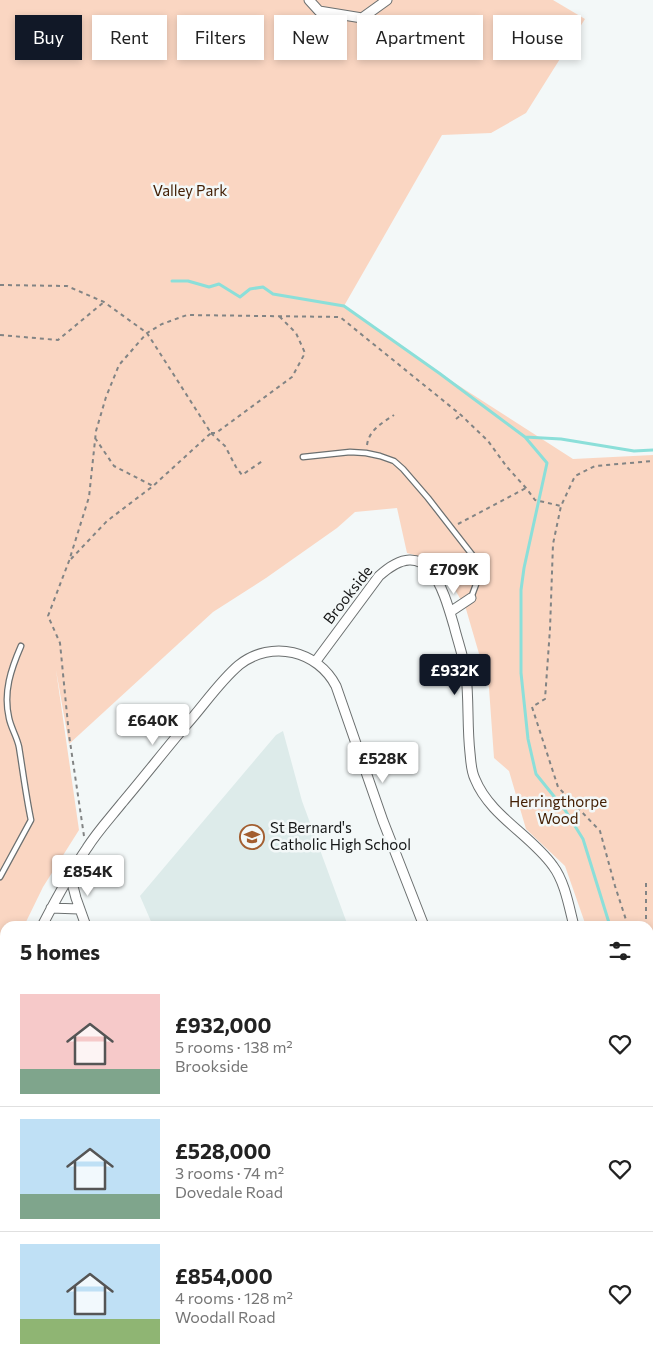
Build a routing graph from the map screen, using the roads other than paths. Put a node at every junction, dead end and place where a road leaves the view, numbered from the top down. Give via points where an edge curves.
1 (309, 0) edge
2 (387, 0) edge
3 (303, 457) dead end
4 (471, 598) joint
5 (450, 612) junction
6 (21, 646) dead end
7 (316, 661) junction
8 (70, 875) junction
9 (0, 877) edge
10 (51, 908) junction
11 (79, 909) junction
12 (44, 921) edge
13 (84, 921) edge
14 (422, 921) edge
15 (572, 921) edge

1 - 2 street via 319,11 362,18
3 - 4 lane via 350,452 394,461 477,561 478,579
4 - 5 street
5 - 7 street, Brookside via 432,570 414,561 401,561 379,576
5 - 15 street, Brookside via 466,673 468,734 475,779 489,802 553,866
6 - 9 lane via 7,691 9,717 19,744 31,820
7 - 8 street via 303,655 266,652 240,664 170,744 88,846
7 - 14 street via 336,686
8 - 10 street
8 - 11 street
10 - 11 street
10 - 12 street
11 - 13 street

